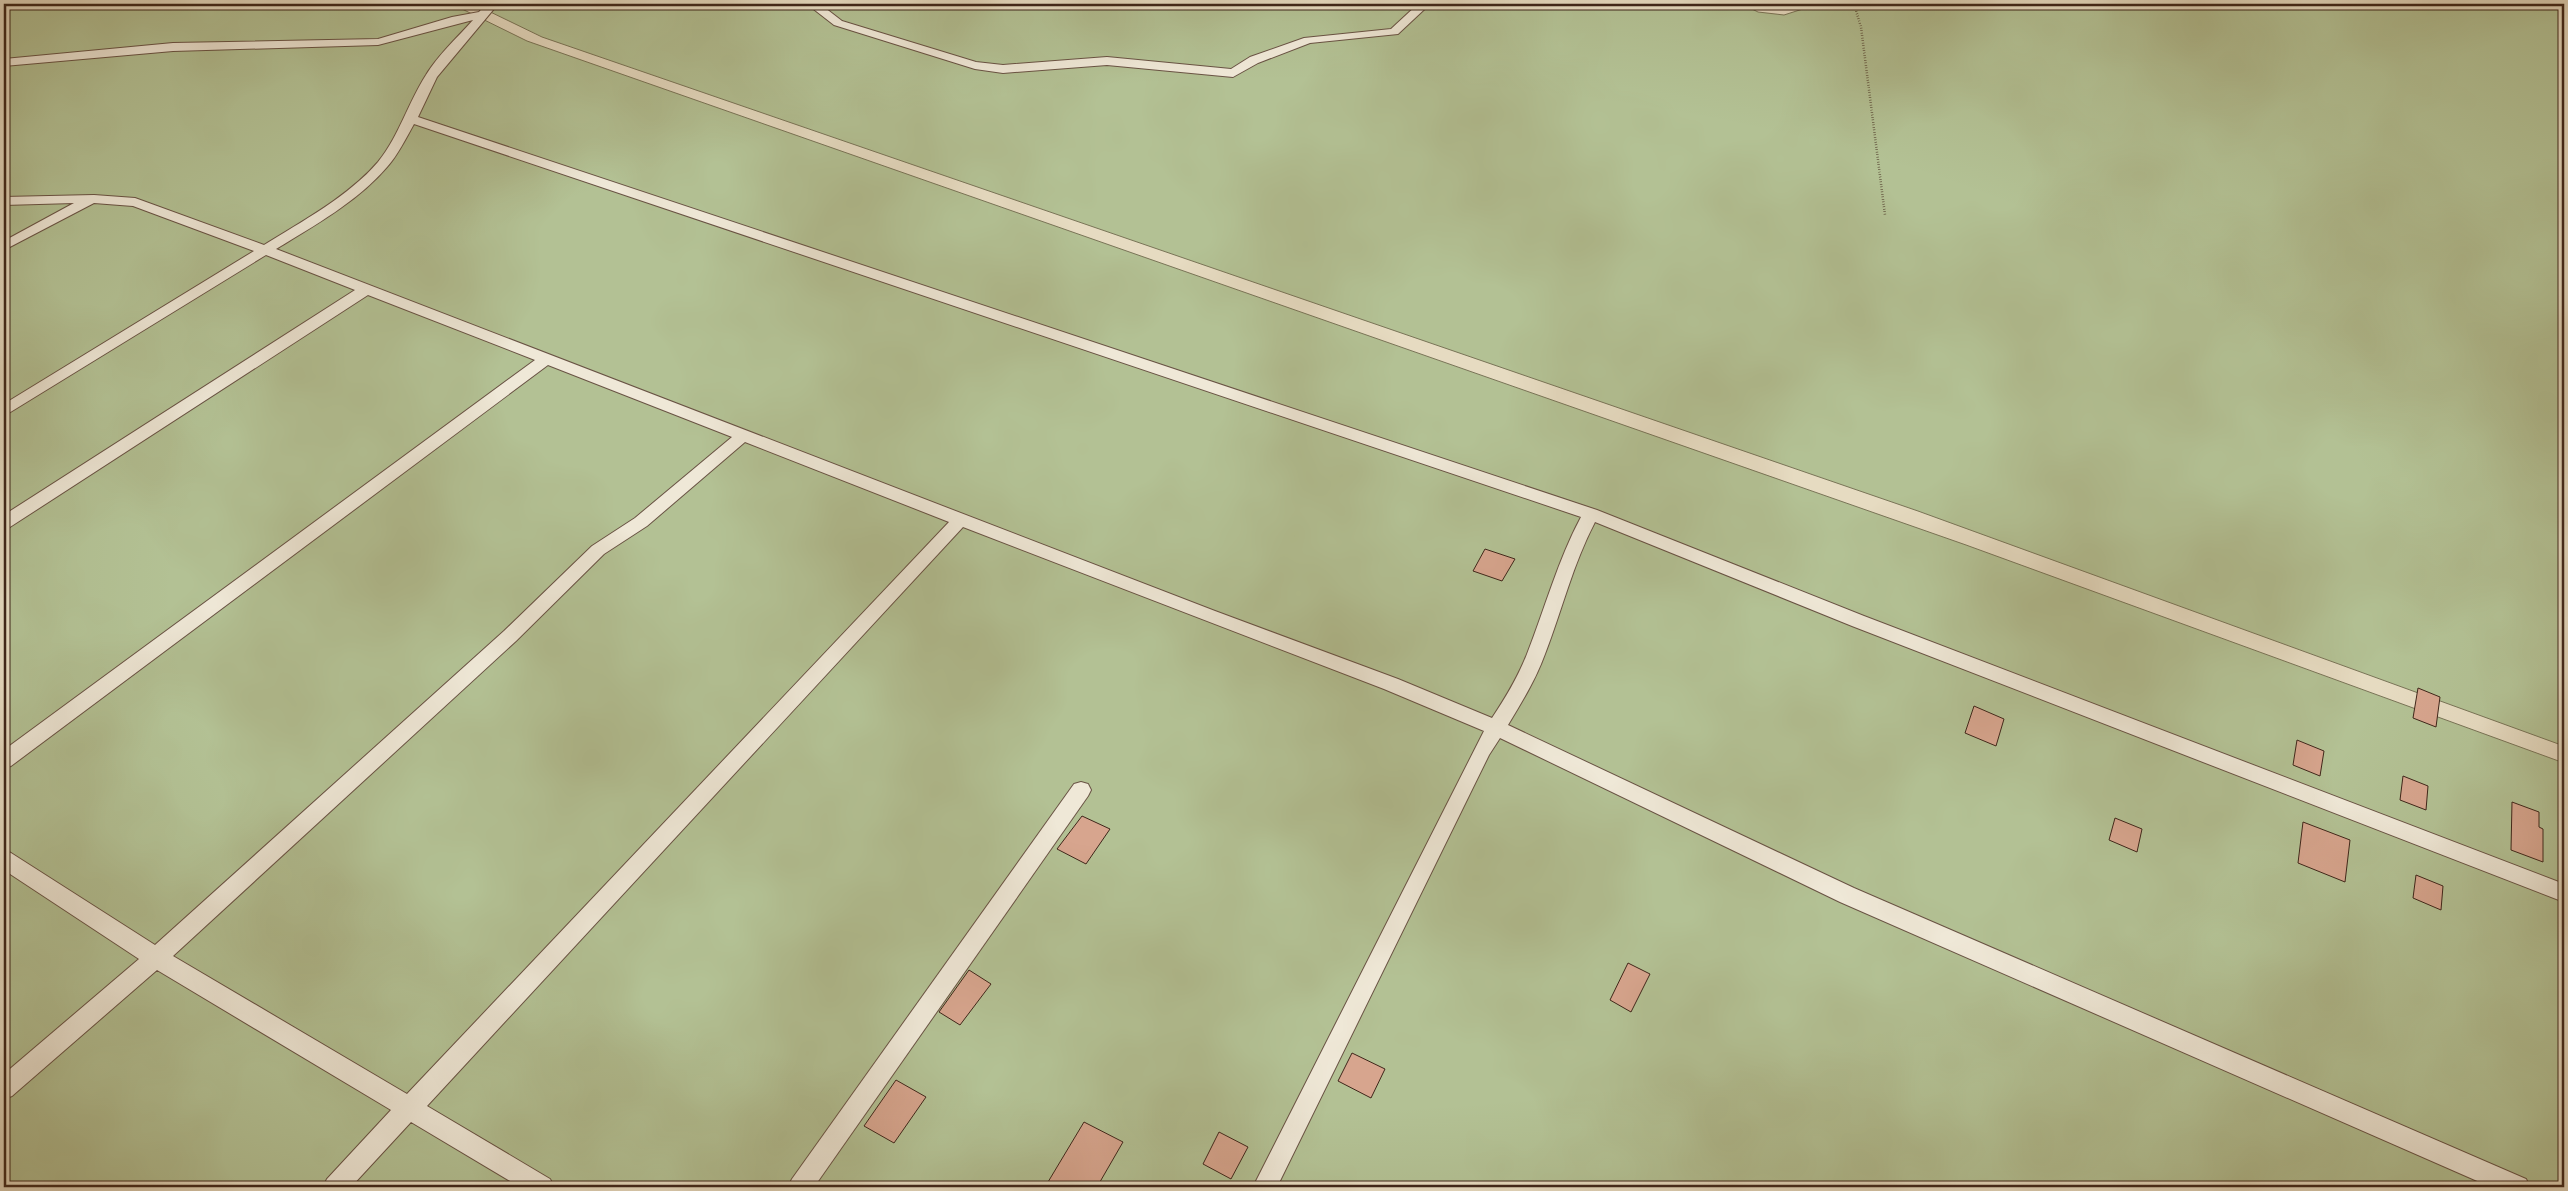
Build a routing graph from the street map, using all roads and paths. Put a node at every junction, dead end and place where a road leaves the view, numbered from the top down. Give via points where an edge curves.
1 (492, 4) edge
2 (813, 4) edge
3 (1424, 4) edge
4 (1854, 4) edge
5 (483, 15) junction
6 (4, 62) edge
7 (411, 119) junction
8 (94, 199) junction
9 (4, 201) edge
10 (1885, 215) dead end
11 (4, 246) edge
12 (265, 250) junction
13 (367, 289) junction
14 (547, 359) junction
15 (4, 411) edge
16 (744, 435) junction
17 (1591, 514) junction
18 (961, 519) junction
19 (4, 523) edge
20 (1494, 728) junction
21 (4, 760) edge
22 (1081, 790) dead end
23 (4, 858) edge
24 (2564, 893) edge
25 (156, 958) junction
26 (4, 1088) edge
27 (408, 1108) junction
28 (336, 1187) edge
29 (542, 1187) edge
30 (800, 1187) edge
31 (1265, 1187) edge
32 (2518, 1187) edge

1 - 5 lane
2 - 3 lane via 838,23 975,66 1003,69 1107,61 1233,73 1254,60 1308,40 1394,32
4 - 10 path via 1861,27
5 - 6 lane via 459,17 405,37 378,42 173,47
5 - 7 lane via 431,76
7 - 12 lane via 383,164 360,186
7 - 17 lane
8 - 9 lane
8 - 11 lane
8 - 12 lane via 135,202
12 - 13 lane
12 - 15 lane
13 - 14 lane
13 - 19 lane
14 - 16 lane
14 - 21 lane
16 - 18 lane
16 - 25 lane via 640,522 598,550 510,636
17 - 20 lane via 1574,546 1536,655 1519,692
17 - 24 lane
18 - 20 lane via 1391,684
18 - 27 lane
20 - 31 lane
20 - 32 lane via 1847,894
22 - 30 lane
23 - 25 lane
25 - 26 lane
25 - 27 lane
27 - 28 lane
27 - 29 lane

